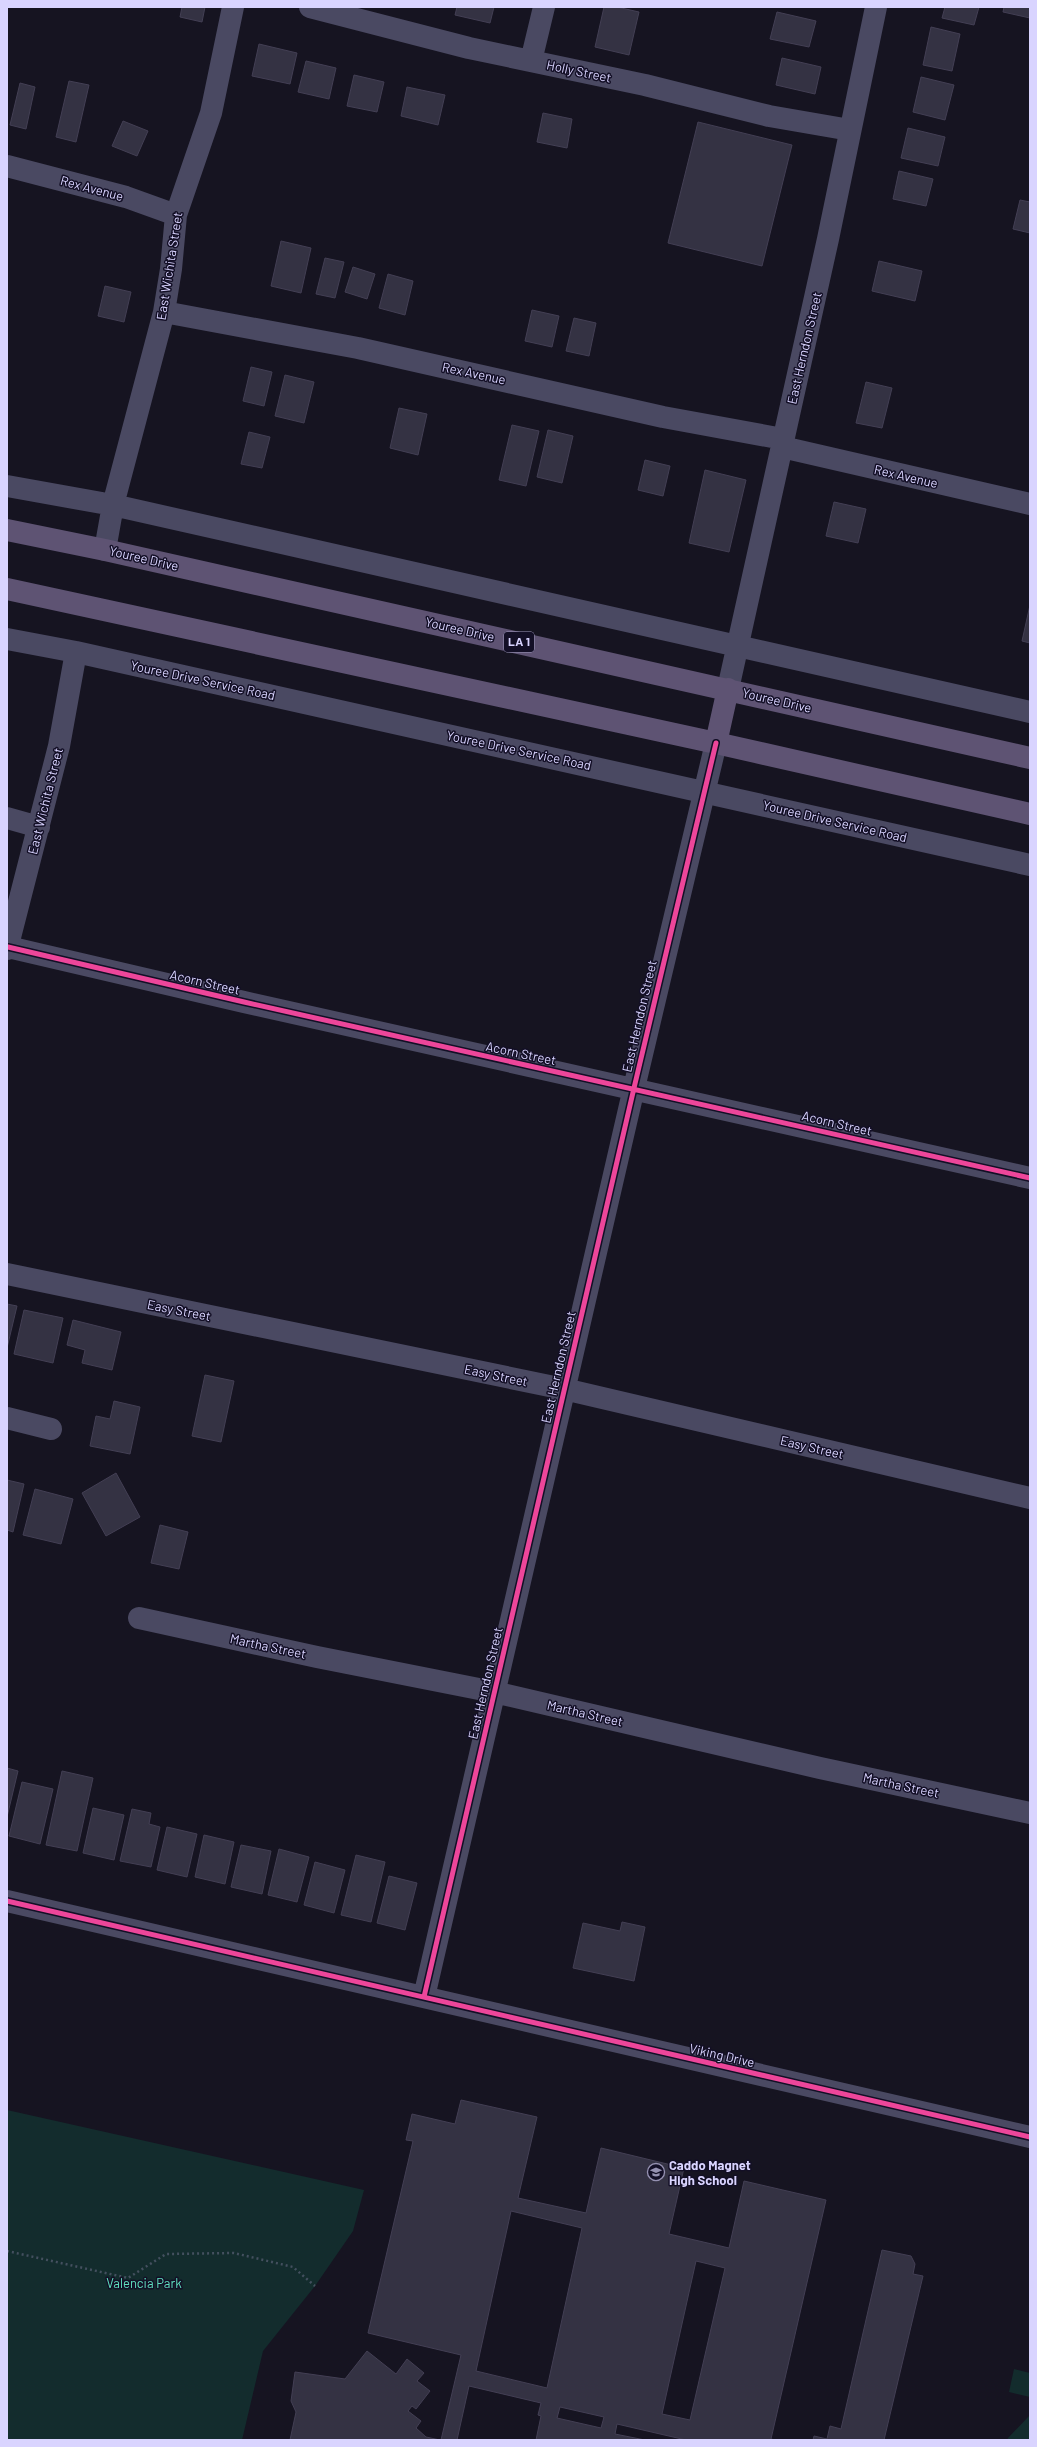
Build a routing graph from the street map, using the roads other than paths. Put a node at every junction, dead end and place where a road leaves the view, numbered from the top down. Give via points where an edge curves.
1 (233, 7) edge
2 (310, 7) edge
3 (544, 7) edge
4 (876, 7) edge
5 (531, 61) junction
6 (850, 130) junction
7 (7, 166) edge
8 (176, 215) junction
9 (164, 312) junction
10 (782, 443) junction
11 (7, 486) edge
12 (1030, 504) edge
13 (112, 505) junction
14 (7, 530) edge
15 (105, 550) junction
16 (7, 589) edge
17 (7, 639) edge
18 (738, 646) junction
19 (76, 652) junction
20 (728, 689) junction
21 (1030, 712) edge
22 (716, 743) junction
23 (1030, 758) edge
24 (704, 791) junction
25 (1030, 814) edge
26 (7, 818) edge
27 (39, 827) junction
28 (1030, 865) edge
29 (7, 948) edge
30 (634, 1088) junction
31 (1030, 1178) edge
32 (7, 1274) edge
33 (564, 1389) junction
34 (7, 1418) edge
35 (51, 1428) dead end
36 (1030, 1498) edge
37 (140, 1618) dead end
38 (494, 1692) junction
39 (1030, 1814) edge
40 (7, 1901) edge
41 (417, 1996) junction
42 (1030, 2137) edge

1 - 8 street, East Wichita Street via 211,112
2 - 5 street, Holly Street via 469,48
3 - 5 street
4 - 6 street, East Herndon Street
5 - 6 street, Holly Street via 645,85 769,116
6 - 10 street, East Herndon Street
7 - 8 street, Rex Avenue via 126,197
8 - 9 street, East Wichita Street
9 - 10 street, Rex Avenue via 358,348
9 - 13 street, East Wichita Street
10 - 12 street, Rex Avenue
10 - 18 street, East Herndon Street
11 - 13 street
13 - 15 street, East Wichita Street
13 - 18 street
14 - 15 main road, Youree Drive / LA 1
15 - 20 main road, Youree Drive / LA 1
16 - 22 main road
17 - 19 street, Youree Drive Service Road
18 - 20 street, East Herndon Street
18 - 21 street
19 - 24 street, Youree Drive Service Road
19 - 27 street, East Wichita Street via 59,746
20 - 22 main road
20 - 23 main road, Youree Drive / LA 1
22 - 24 street, East Herndon Street
22 - 25 main road
24 - 28 street, Youree Drive Service Road
24 - 30 street, East Herndon Street
26 - 27 street
27 - 29 street, East Wichita Street
29 - 30 street, Acorn Street
30 - 31 street, Acorn Street
30 - 33 street, East Herndon Street
32 - 33 street, Easy Street
33 - 36 street, Easy Street
33 - 38 street, East Herndon Street
34 - 35 street
37 - 38 street, Martha Street
38 - 39 street, Martha Street
38 - 41 street, East Herndon Street
40 - 41 street, Viking Drive
41 - 42 street, Viking Drive

